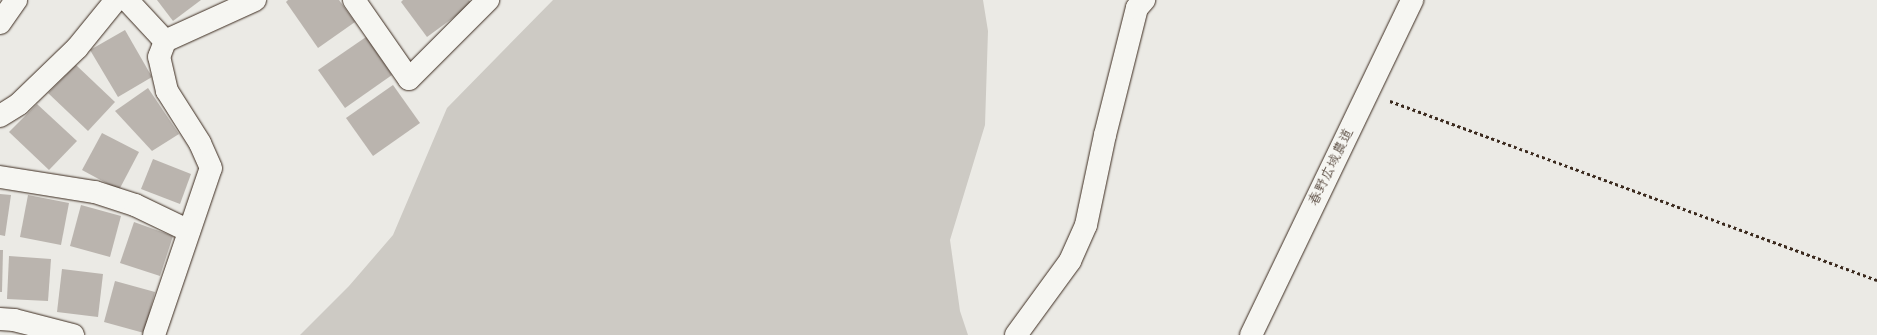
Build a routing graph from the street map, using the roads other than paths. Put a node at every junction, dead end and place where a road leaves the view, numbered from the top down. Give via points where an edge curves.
1 (16, 0) edge
2 (116, 0) edge
3 (127, 0) edge
4 (255, 0) edge
5 (354, 0) edge
6 (488, 0) edge
7 (1144, 0) edge
8 (1412, 0) edge
9 (0, 23) edge
10 (165, 41) junction
11 (0, 116) edge
12 (0, 177) edge
13 (190, 231) junction
14 (0, 319) edge
15 (73, 335) edge
16 (154, 335) edge
17 (1016, 335) edge
18 (1251, 335) edge

1 - 9 street
2 - 11 street via 77,48 19,104
3 - 10 street
4 - 10 street
5 - 6 street via 409,79
7 - 17 street via 1137,8 1105,135 1086,225 1070,261
8 - 18 street, 春野広域農道
10 - 13 street via 159,57 167,90 200,143 211,168
12 - 13 street via 95,192 134,205
13 - 16 street
14 - 15 street via 14,320

